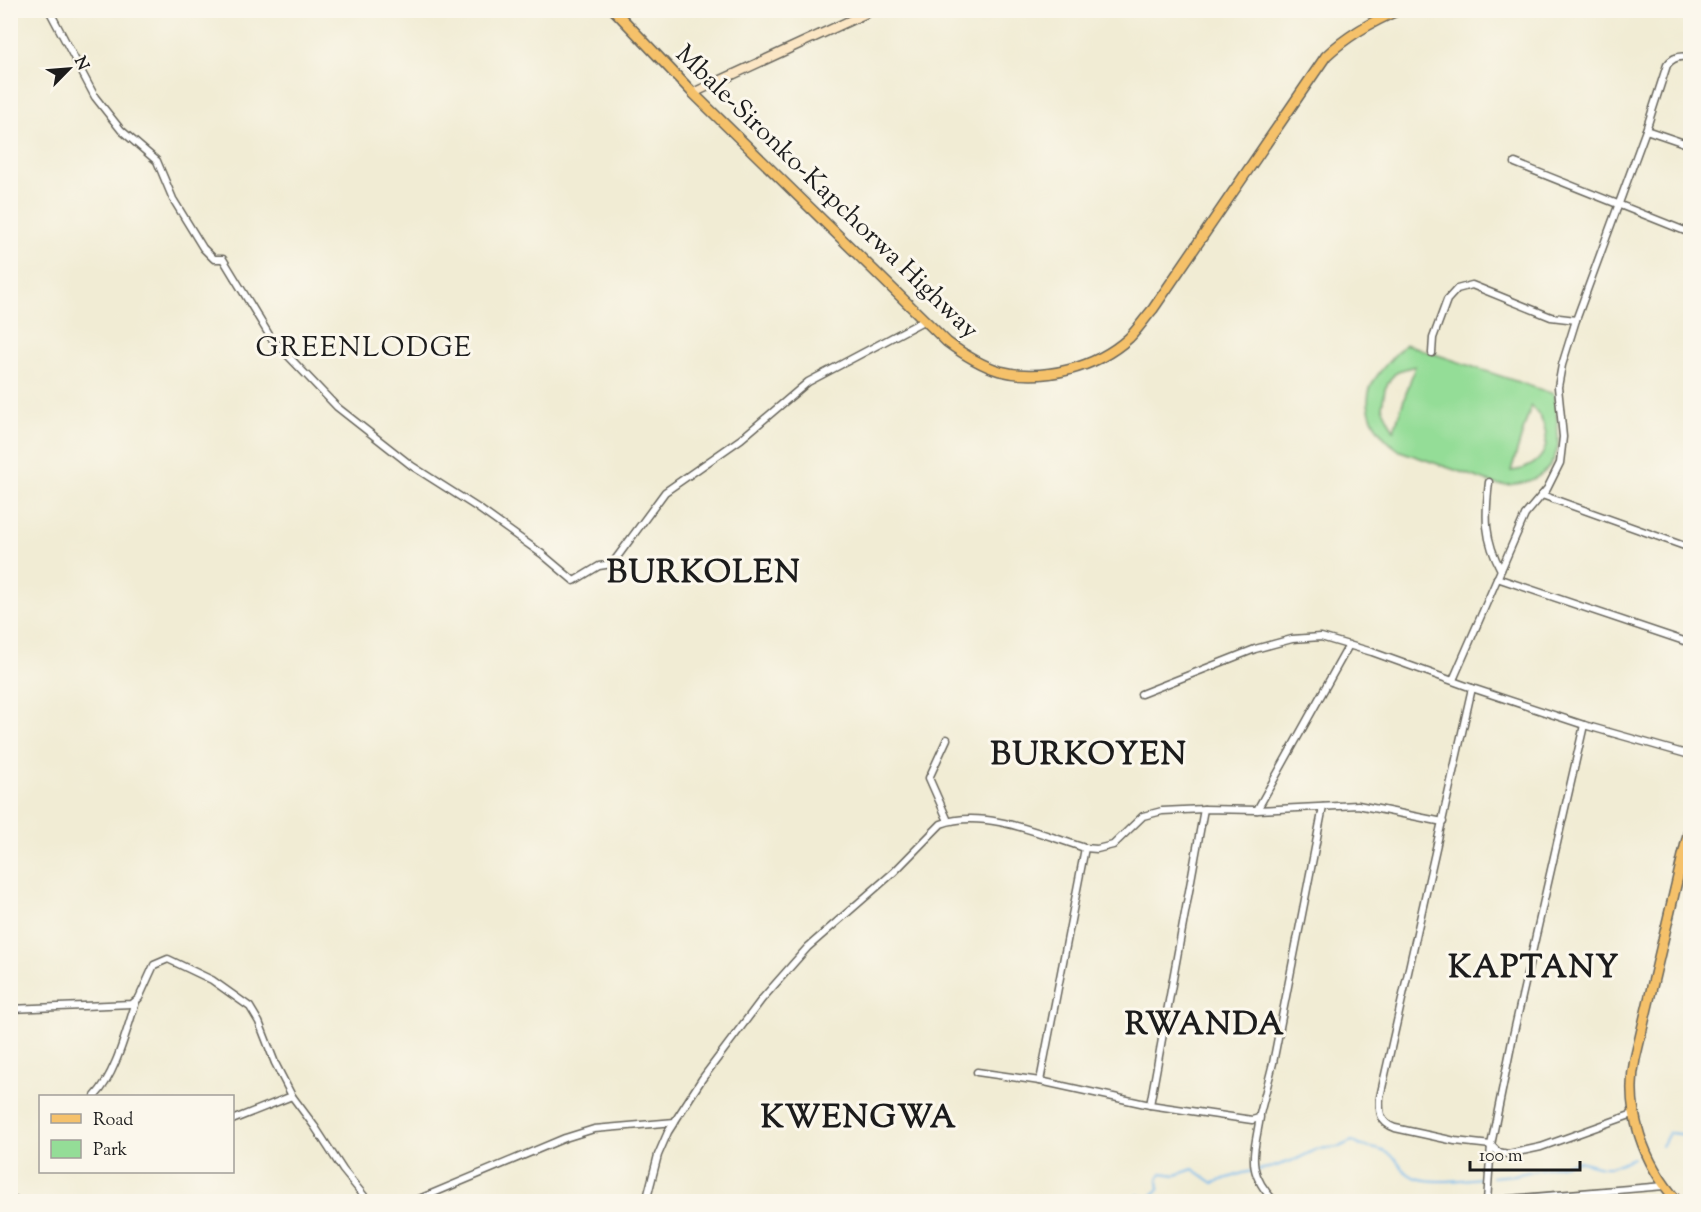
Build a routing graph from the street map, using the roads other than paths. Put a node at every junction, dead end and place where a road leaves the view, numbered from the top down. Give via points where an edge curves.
1 (49, 10) edge
2 (614, 10) edge
3 (873, 10) edge
4 (1399, 10) edge
5 (1690, 58) edge
6 (693, 93) junction
7 (1646, 130) junction
8 (1690, 146) edge
9 (1515, 163) dead end
10 (1618, 205) junction
11 (1690, 233) edge
12 (925, 320) junction
13 (1576, 321) junction
14 (1432, 353) dead end
15 (1489, 482) dead end
16 (1542, 495) junction
17 (1690, 548) edge
18 (1501, 570) junction
19 (1497, 578) junction
20 (1690, 643) edge
21 (1349, 645) junction
22 (1453, 680) junction
23 (1472, 688) junction
24 (1141, 694) dead end
25 (1584, 725) junction
26 (947, 739) dead end
27 (1690, 755) edge
28 (1323, 807) junction
29 (1204, 809) junction
30 (1257, 810) junction
31 (948, 821) junction
32 (1443, 822) junction
33 (1690, 826) edge
34 (1085, 848) junction
35 (136, 1001) junction
36 (10, 1010) edge
37 (977, 1072) dead end
38 (1040, 1081) junction
39 (96, 1095) edge
40 (292, 1096) junction
41 (1150, 1105) junction
42 (1634, 1114) junction
43 (1260, 1117) junction
44 (234, 1119) edge
45 (675, 1122) junction
46 (1491, 1145) junction
47 (1664, 1186) junction
48 (10, 1200) edge
49 (20, 1202) edge
50 (369, 1202) edge
51 (412, 1202) edge
52 (646, 1202) edge
53 (1275, 1202) edge
54 (1486, 1202) edge
55 (1678, 1202) edge

1 - 12 street via 95,97 121,130 158,161 173,199 203,248 214,259 223,259 271,339 337,407 412,466 478,508 574,581 599,566 612,564 665,492 741,439 808,382
2 - 6 main road, Mbale-Sironko-Kapchorwa Highway
3 - 6 street
4 - 12 main road, Mbale-Sironko-Kapchorwa Highway via 1362,27 1326,56 1153,309 1129,338 1105,355 1080,367 1020,375 965,355
5 - 7 street via 1680,56 1667,65
6 - 12 main road, Mbale-Sironko-Kapchorwa Highway
7 - 8 street
7 - 10 street
9 - 10 street
10 - 11 street
10 - 13 street
13 - 14 street via 1551,317 1472,285 1457,289 1447,300 1433,338
13 - 16 street via 1558,379 1562,453
15 - 18 street via 1486,524 1491,552
16 - 17 street
16 - 18 street via 1526,515
18 - 19 street
19 - 20 street
19 - 22 street
21 - 22 street
21 - 24 street via 1321,637 1292,639 1255,649
21 - 30 street
22 - 23 street
23 - 25 street
23 - 32 street
25 - 27 street
25 - 46 street
26 - 31 street via 929,778
28 - 30 street
28 - 32 street via 1366,806
28 - 43 street
29 - 30 street
29 - 34 street via 1152,813 1136,821 1113,845
29 - 41 street
31 - 34 street via 998,821
31 - 45 street via 936,827 894,872 808,947 762,999 702,1078
32 - 46 street via 1380,1097 1380,1113 1384,1123 1395,1128
33 - 42 main road via 1634,1065
34 - 38 street
35 - 36 street
35 - 39 street via 111,1072
35 - 40 street via 154,965 161,960 168,959 212,980 250,1007
37 - 38 street
38 - 41 street
40 - 44 street
40 - 50 street
41 - 43 street via 1252,1120
42 - 46 street via 1520,1153 1502,1153
42 - 47 main road
43 - 53 street via 1253,1157 1256,1175
45 - 51 street via 594,1129
45 - 52 street via 658,1155
46 - 54 street
47 - 54 street
47 - 55 main road
48 - 49 street

